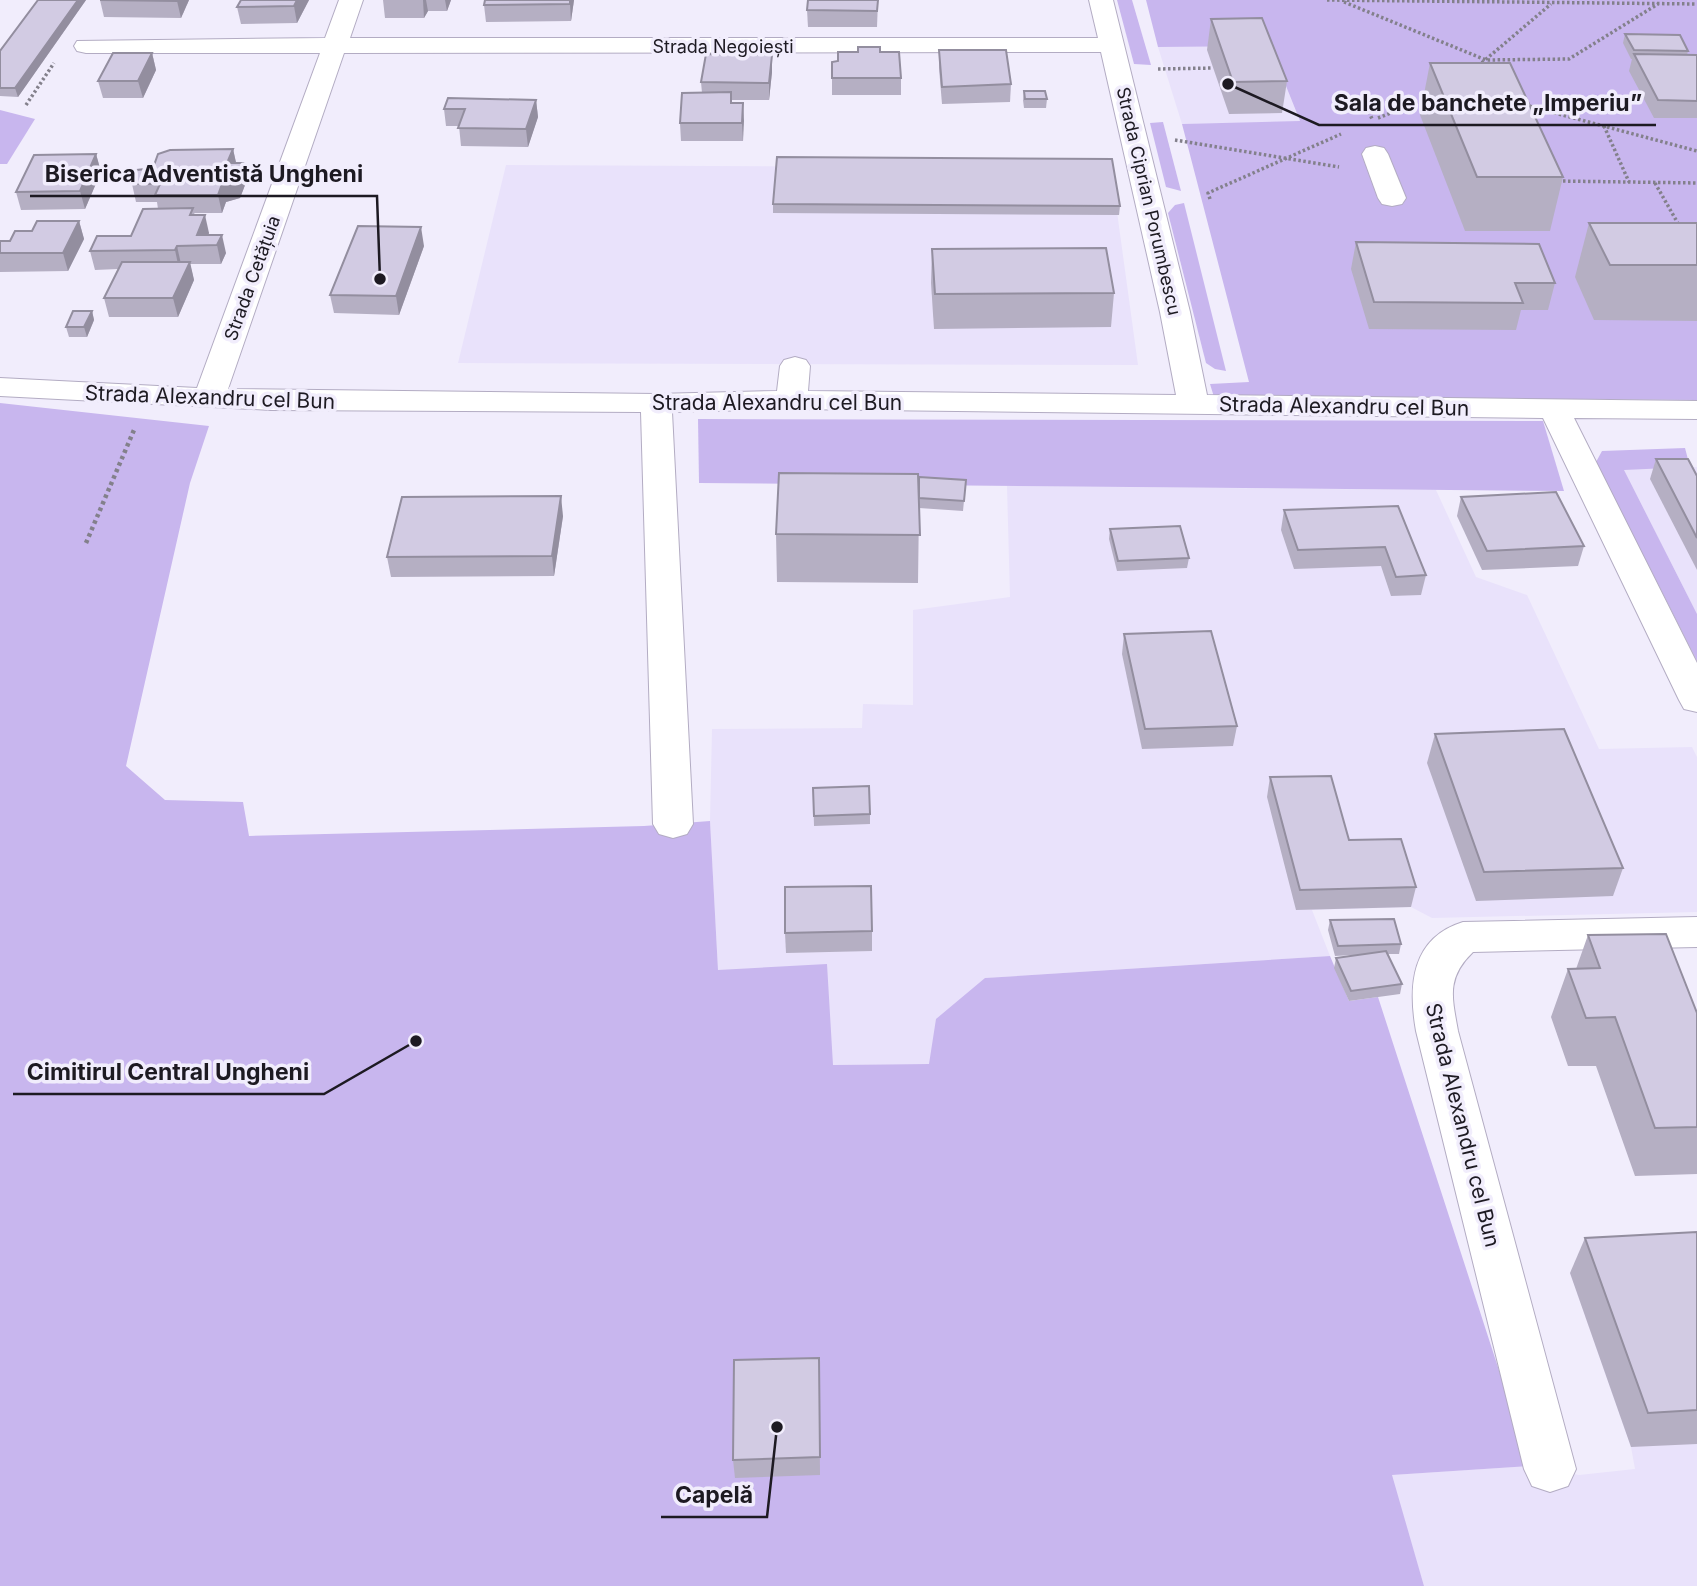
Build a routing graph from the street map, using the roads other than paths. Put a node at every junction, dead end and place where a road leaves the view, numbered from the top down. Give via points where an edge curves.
1 (351, 0) edge
2 (1101, 0) edge
3 (1112, 45) junction
4 (86, 46) road end
5 (334, 47) junction
6 (795, 366) dead end
7 (0, 387) edge
8 (209, 398) junction
9 (792, 400) junction
10 (656, 403) junction
11 (1193, 403) junction
12 (1554, 409) junction
13 (1697, 411) edge
14 (1697, 700) edge
15 (673, 824) dead end
16 (1697, 932) edge
17 (1550, 1469) dead end

1 - 5 street, Strada Cetățuia
2 - 3 street, Strada Ciprian Porumbescu
3 - 5 street, Strada Negoiești
3 - 11 street, Strada Ciprian Porumbescu
4 - 5 street, Strada Negoiești
5 - 8 street, Strada Cetățuia
6 - 9 street
7 - 8 street, Strada Alexandru cel Bun
8 - 10 street, Strada Alexandru cel Bun
9 - 10 street, Strada Alexandru cel Bun
9 - 11 street, Strada Alexandru cel Bun
10 - 15 street
11 - 12 street, Strada Alexandru cel Bun
12 - 13 street, Strada Alexandru cel Bun
12 - 14 street
16 - 17 street, Strada Alexandru cel Bun via 1463,937 1443,954 1430,988 1437,1031

